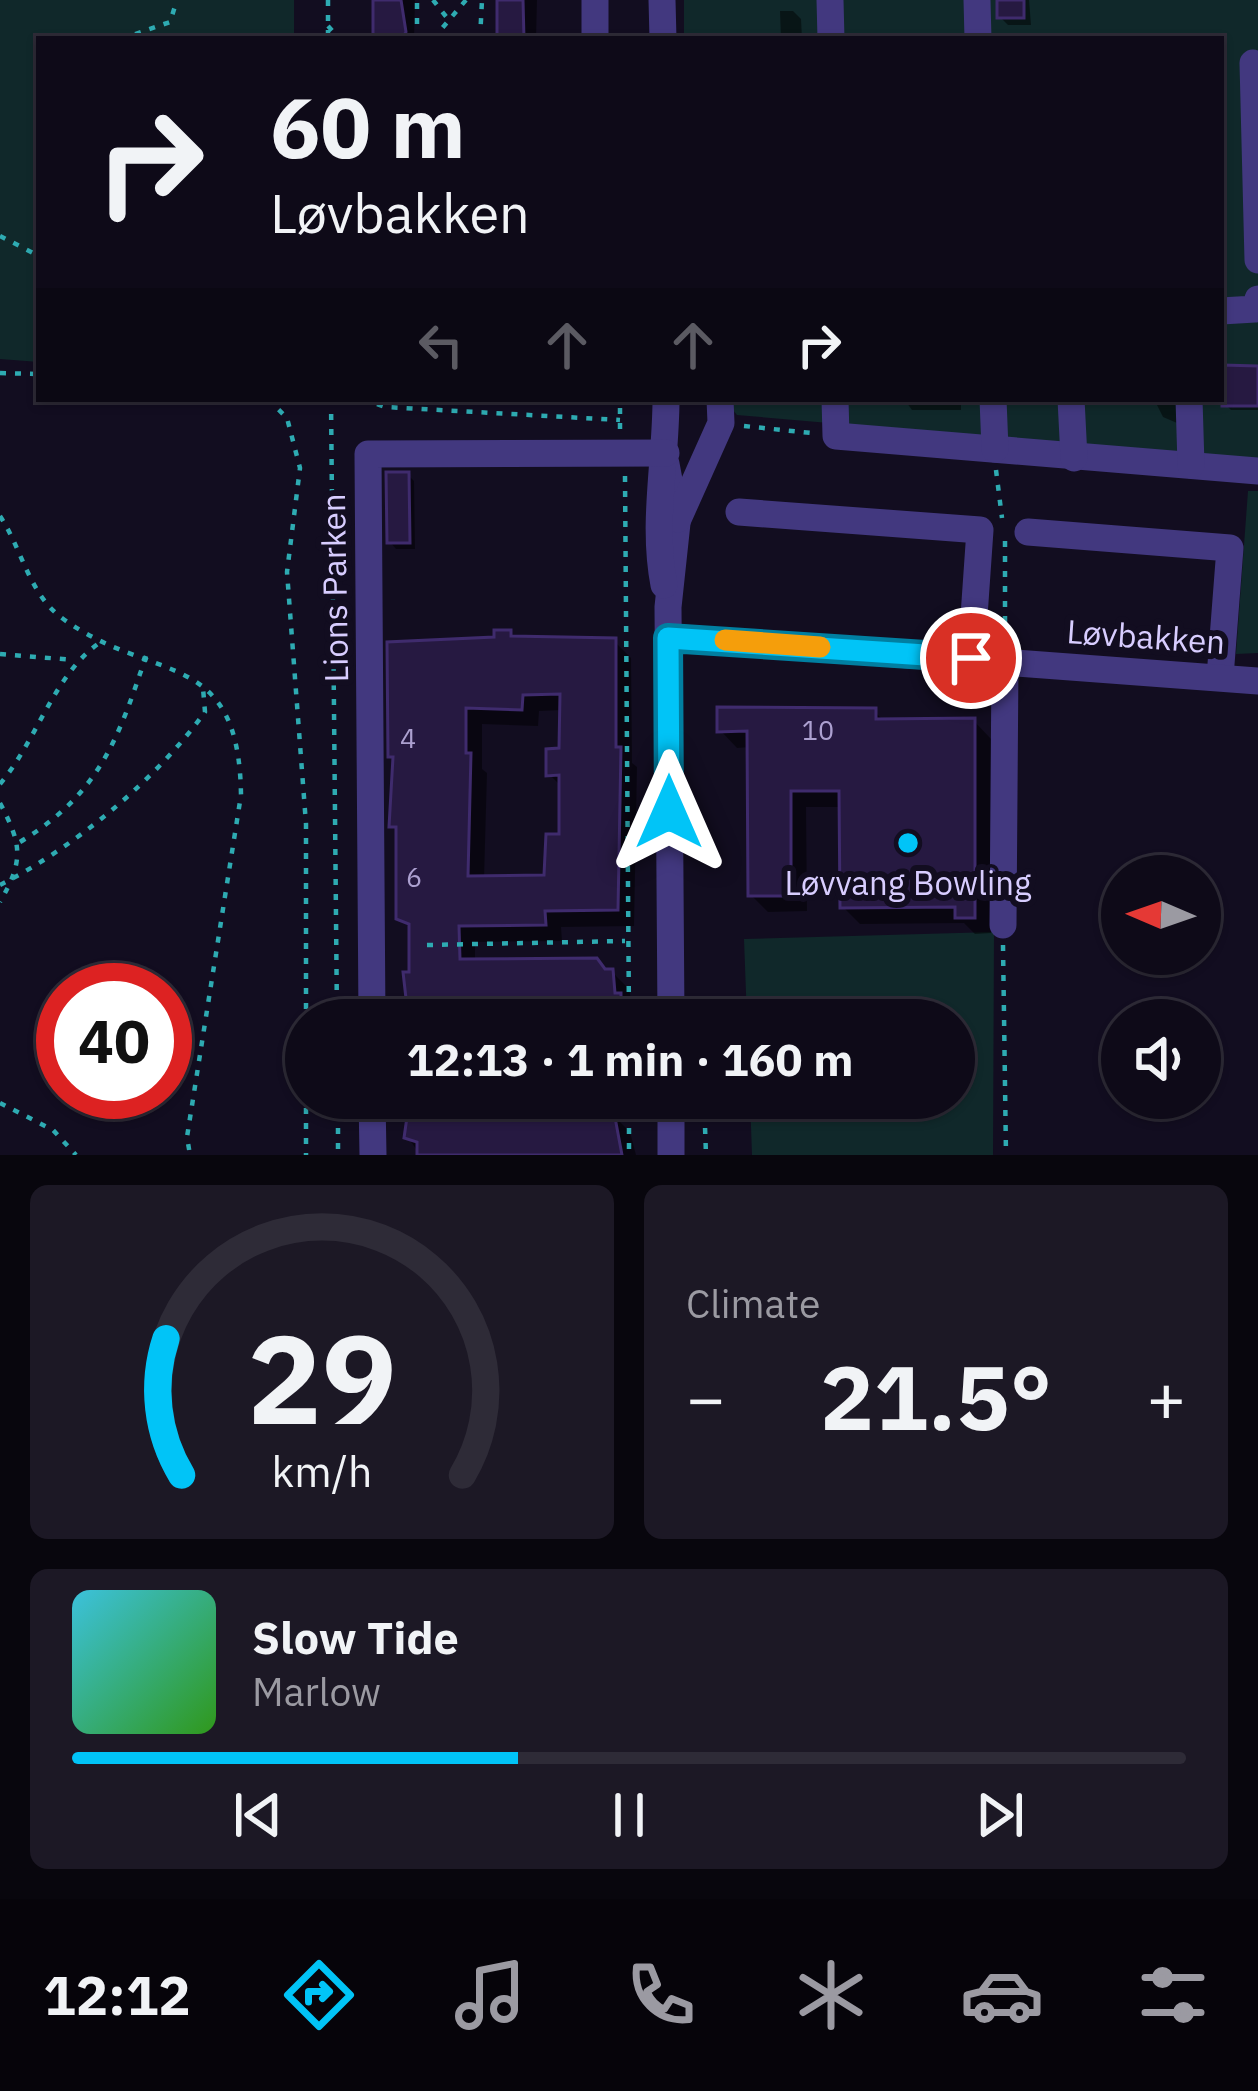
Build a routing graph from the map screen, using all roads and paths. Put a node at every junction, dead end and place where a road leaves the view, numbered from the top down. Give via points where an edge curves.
1 (177, 0) edge
2 (328, 0) edge
3 (417, 0) edge
4 (433, 0) edge
5 (466, 0) edge
6 (482, 0) edge
7 (595, 0) edge
8 (662, 0) edge
9 (830, 0) edge
10 (976, 0) edge
11 (449, 20) junction
12 (328, 26) junction
13 (130, 36) edge
14 (328, 36) edge
15 (337, 36) edge
16 (417, 36) edge
17 (436, 36) edge
18 (480, 36) edge
19 (596, 36) edge
20 (663, 36) edge
21 (831, 36) edge
22 (978, 36) edge
23 (1253, 62) dead end
24 (0, 236) edge
25 (36, 254) edge
26 (1258, 260) edge
27 (1258, 299) edge
28 (1224, 310) edge
29 (0, 374) edge
30 (36, 374) edge
31 (271, 402) edge
32 (332, 402) edge
33 (371, 402) edge
34 (620, 402) edge
35 (666, 402) edge
36 (836, 402) edge
37 (993, 402) edge
38 (1071, 402) edge
39 (1189, 402) edge
40 (720, 411) edge
41 (620, 420) junction
42 (836, 436) junction
43 (995, 449) junction
44 (666, 458) junction
45 (1073, 458) junction
46 (623, 459) junction
47 (1191, 465) junction
48 (1258, 471) edge
49 (740, 512) dead end
50 (0, 516) edge
51 (677, 523) junction
52 (1028, 532) dead end
53 (668, 607) junction
54 (668, 638) junction
55 (102, 641) junction
56 (0, 654) edge
57 (146, 656) junction
58 (971, 658) junction
59 (74, 660) junction
60 (1004, 661) junction
61 (1220, 677) junction
62 (1258, 681) edge
63 (203, 684) junction
64 (0, 784) edge
65 (0, 803) edge
66 (20, 842) junction
67 (14, 878) junction
68 (0, 885) edge
69 (0, 902) edge
70 (1003, 925) joint
71 (625, 941) junction
72 (427, 945) dead end
73 (337, 999) edge
74 (372, 999) edge
75 (628, 999) edge
76 (670, 999) edge
77 (0, 1102) edge
78 (338, 1119) edge
79 (372, 1119) edge
80 (629, 1119) edge
81 (671, 1119) edge
82 (705, 1119) edge
83 (76, 1155) edge
84 (190, 1155) edge
85 (306, 1155) edge
86 (338, 1155) edge
87 (373, 1155) edge
88 (629, 1155) edge
89 (671, 1155) edge
90 (706, 1155) edge
91 (1006, 1155) edge

1 - 13 path via 170,22
2 - 12 path
3 - 16 path
4 - 11 path
5 - 11 path
6 - 18 path
7 - 19 street
8 - 20 street
9 - 21 street
10 - 22 street
11 - 17 path
12 - 14 path
12 - 15 path
23 - 26 street
24 - 25 path
27 - 28 street via 1255,309
29 - 30 path
31 - 85 path via 287,418 301,468 287,572 306,824
32 - 73 path
33 - 41 path
34 - 41 path
35 - 44 street
36 - 42 street
37 - 43 street
38 - 45 street
39 - 47 street
40 - 42 path
40 - 51 street
41 - 46 path
42 - 43 street
43 - 45 street
44 - 46 street, Lions Parken
44 - 51 street
44 - 53 street via 657,546
45 - 47 street
46 - 71 path
46 - 74 street, Lions Parken via 368,454
47 - 48 street
49 - 58 street via 980,530
50 - 55 path via 58,616
51 - 53 street
52 - 61 street via 1231,548
53 - 54 street
54 - 58 street, Løvbakken
54 - 76 street
55 - 57 path
55 - 59 path
56 - 59 path
57 - 63 path
57 - 66 path via 88,790
58 - 60 street, Løvbakken
59 - 64 path
60 - 61 street, Løvbakken
60 - 70 street
61 - 62 street, Løvbakken
63 - 67 path via 205,712 183,742 81,832
63 - 84 path via 230,716 241,749 241,795
65 - 66 path
66 - 67 path
67 - 68 path
67 - 69 path
70 - 91 path
71 - 72 path
71 - 75 path
77 - 83 path via 52,1130
78 - 86 path
79 - 87 street
80 - 88 path
81 - 89 street
82 - 90 path

